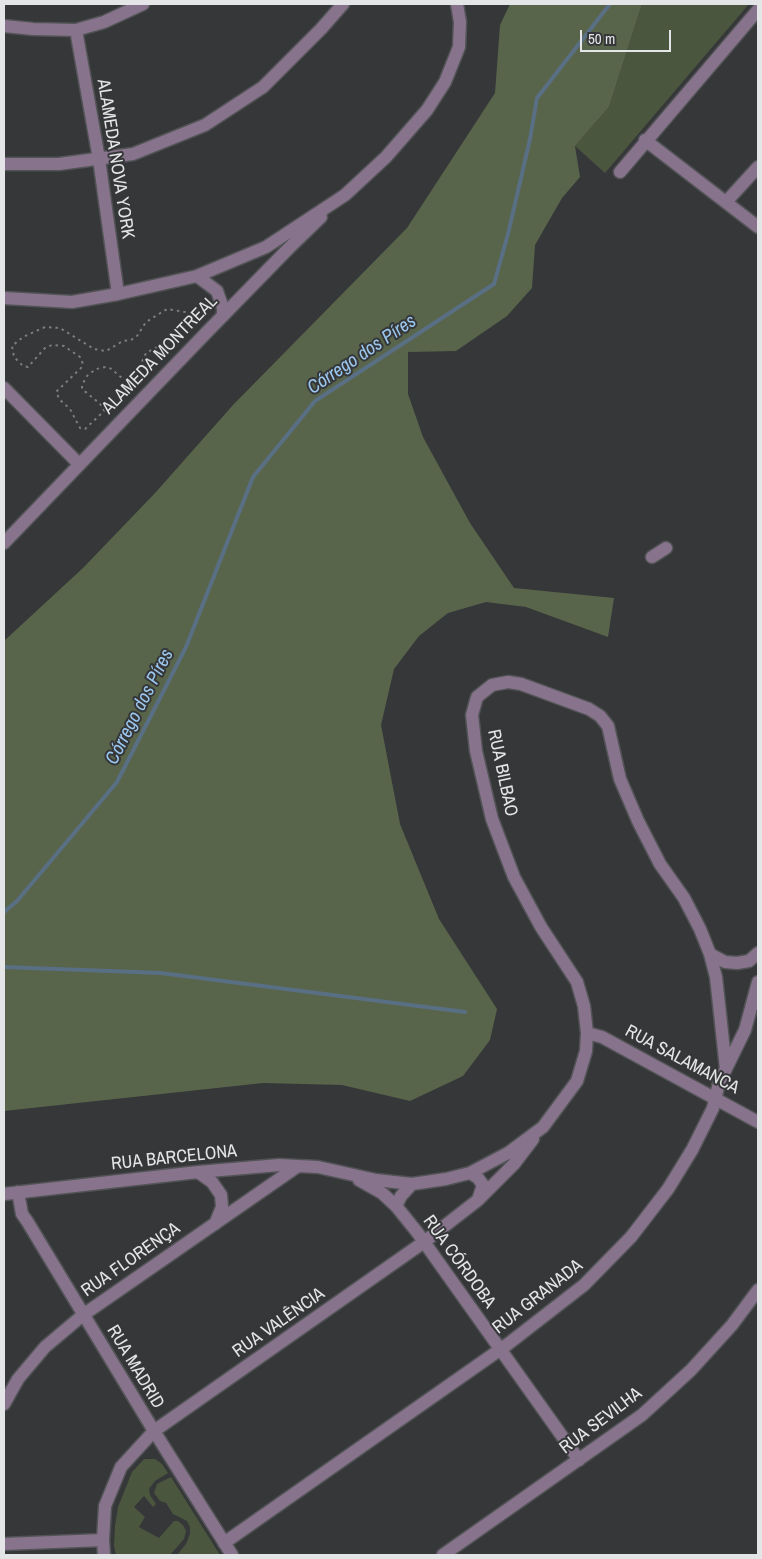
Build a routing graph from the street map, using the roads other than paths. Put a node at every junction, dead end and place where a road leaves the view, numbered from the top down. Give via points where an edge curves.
1 (143, 4) edge
2 (343, 4) edge
3 (457, 4) edge
4 (758, 10) edge
5 (4, 26) edge
6 (76, 30) junction
7 (645, 140) junction
8 (99, 159) junction
9 (4, 164) edge
10 (758, 167) edge
11 (620, 172) dead end
12 (345, 195) junction
13 (726, 202) junction
14 (758, 227) edge
15 (197, 276) junction
16 (118, 294) junction
17 (4, 298) edge
18 (223, 316) junction
19 (4, 388) edge
20 (79, 464) junction
21 (4, 543) edge
22 (666, 548) dead end
23 (652, 557) dead end
24 (758, 953) edge
25 (710, 954) junction
26 (758, 982) edge
27 (587, 1033) junction
28 (726, 1069) junction
29 (715, 1098) junction
30 (758, 1122) edge
31 (543, 1127) junction
32 (298, 1166) junction
33 (198, 1172) junction
34 (470, 1173) junction
35 (348, 1174) junction
36 (412, 1184) junction
37 (12, 1193) edge
38 (478, 1200) junction
39 (4, 1203) edge
40 (396, 1206) junction
41 (215, 1224) junction
42 (424, 1242) junction
43 (758, 1290) edge
44 (83, 1315) junction
45 (500, 1349) junction
46 (4, 1404) edge
47 (154, 1431) junction
48 (578, 1460) junction
49 (103, 1540) junction
50 (224, 1543) junction
51 (4, 1544) edge
52 (104, 1555) edge
53 (232, 1555) edge
54 (443, 1555) edge

1 - 6 street via 104,22
2 - 8 street via 263,87 205,125 133,154
3 - 12 street via 459,47 445,82 427,110
4 - 7 street
5 - 6 street
6 - 8 street, ALAMEDA NOVA YORK
7 - 11 street
7 - 13 street
8 - 9 street via 60,164
8 - 16 street, ALAMEDA NOVA YORK
10 - 13 street
12 - 15 street via 266,247
12 - 18 street, ALAMEDA MONTREAL
13 - 14 street
15 - 16 street
15 - 18 street via 217,291
16 - 17 street via 72,302
18 - 20 street, ALAMEDA MONTREAL
19 - 20 street
20 - 21 street, ALAMEDA MONTREAL
22 - 23 street
24 - 25 street via 749,961 737,963 725,962
25 - 27 street, RUA BILBAO via 688,906 660,864 638,821 620,779 608,726 600,716 521,684 508,682 492,686 477,697 472,715 476,751 492,818 514,877 541,927 577,982
25 - 28 street, RUA BILBAO
26 - 28 street, RUA GRANADA via 746,1030
27 - 29 street, RUA SALAMANCA via 602,1037
27 - 31 street, RUA BILBAO via 586,1051 577,1080
28 - 29 street, RUA GRANADA
29 - 30 street, RUA SALAMANCA
29 - 45 street, RUA GRANADA via 692,1150 668,1189 631,1237 584,1285
31 - 34 street, RUA BILBAO via 508,1153
31 - 38 street, RUA VALÊNCIA via 514,1164
32 - 33 street, RUA BARCELONA
32 - 35 street, RUA BARCELONA
32 - 41 street, RUA FLORENÇA
33 - 37 street, RUA BARCELONA
33 - 41 street via 212,1182 221,1195 222,1207
34 - 36 street, RUA BILBAO
34 - 38 street via 483,1185
35 - 36 street, RUA BILBAO
35 - 40 street, RUA CÓRDOBA via 382,1193
36 - 40 street
37 - 39 street
37 - 44 street, RUA MADRID
38 - 42 street, RUA VALÊNCIA
40 - 42 street, RUA CÓRDOBA
41 - 44 street, RUA FLORENÇA
42 - 45 street, RUA CÓRDOBA
42 - 47 street, RUA VALÊNCIA
43 - 48 street, RUA SEVILHA via 732,1325 691,1370 642,1415
44 - 46 street, RUA FLORENÇA via 44,1347 18,1378
44 - 47 street, RUA MADRID
45 - 48 street, RUA CÓRDOBA
45 - 50 street, RUA GRANADA
47 - 49 street, RUA VALÊNCIA via 122,1467 105,1506
47 - 50 street, RUA MADRID
48 - 54 street, RUA SEVILHA
49 - 51 street
49 - 52 street, RUA VALÊNCIA
50 - 53 street, RUA MADRID

